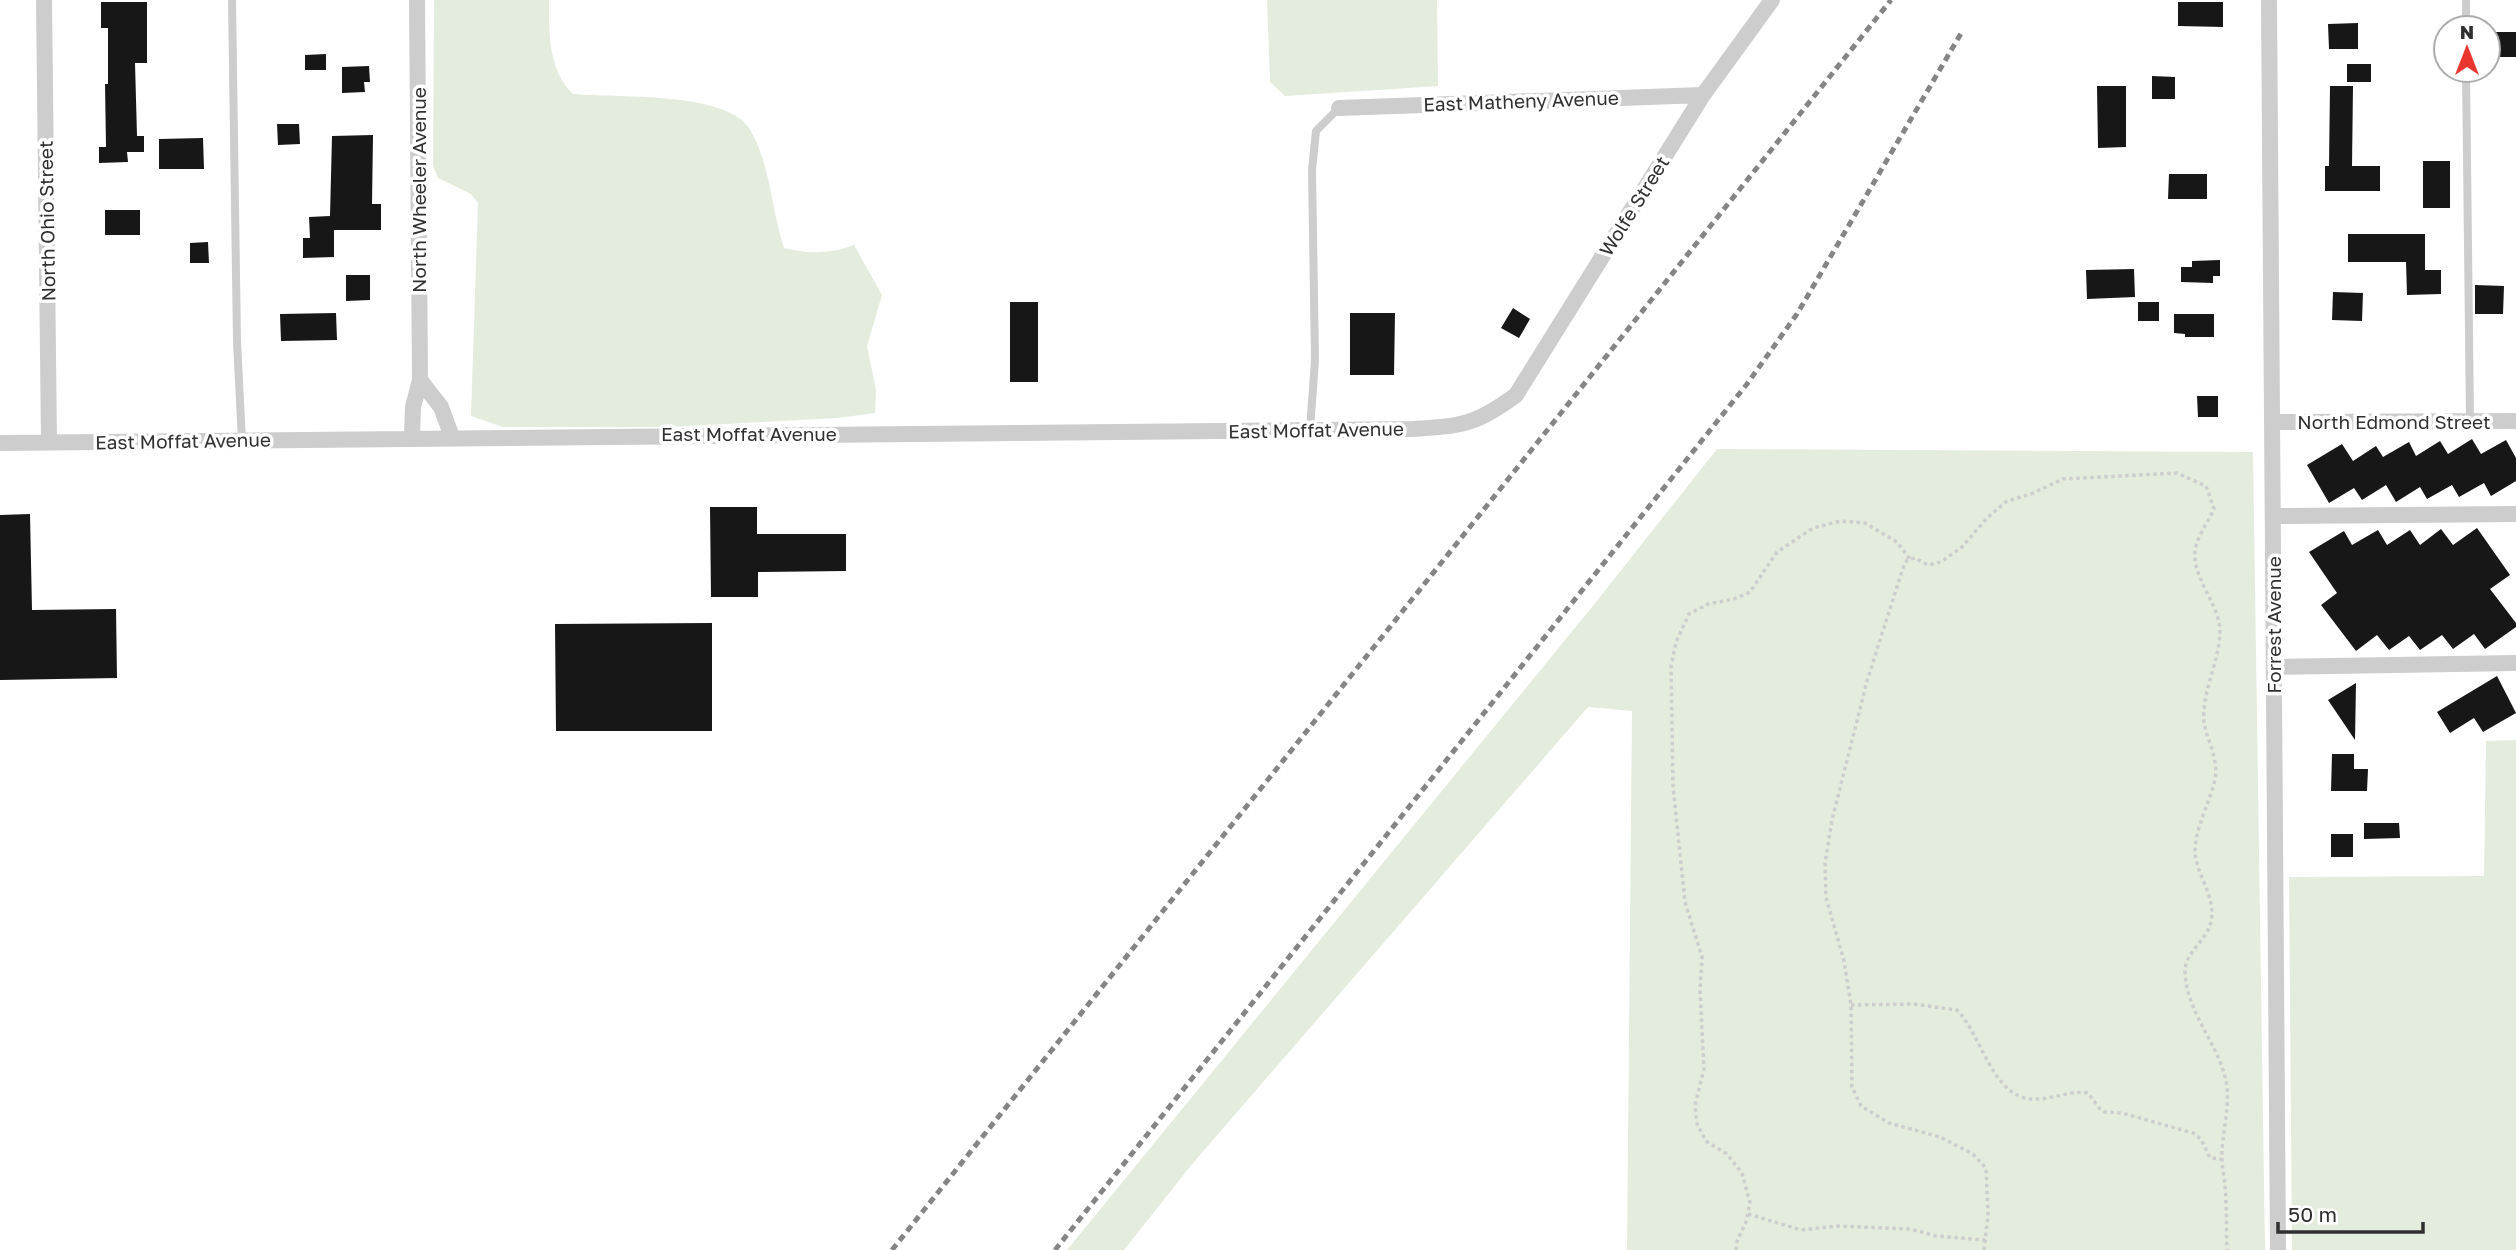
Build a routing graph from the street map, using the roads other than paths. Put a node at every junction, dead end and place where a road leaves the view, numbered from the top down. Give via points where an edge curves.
1 (44, 0) edge
2 (232, 0) edge
3 (417, 0) edge
4 (1772, 0) edge
5 (2270, 0) edge
6 (2466, 84) edge
7 (1703, 95) junction
8 (1339, 107) joint
9 (420, 380) junction
10 (1496, 410) joint
11 (2470, 421) junction
12 (2516, 421) edge
13 (2272, 422) junction
14 (1310, 430) junction
15 (412, 437) junction
16 (452, 437) junction
17 (242, 441) junction
18 (49, 442) junction
19 (0, 443) edge
20 (2516, 514) edge
21 (2273, 516) junction
22 (2516, 663) edge
23 (2274, 667) junction
24 (2278, 1250) edge

1 - 18 street, North Ohio Street
2 - 17 lane
3 - 9 street, North Wheeler Avenue
4 - 7 street, Wolfe Street
5 - 13 street, Forrest Avenue
6 - 11 lane
7 - 8 street, East Matheny Avenue
7 - 10 street, Wolfe Street via 1516,395
8 - 14 lane via 1317,131 1312,170 1315,360
9 - 15 street, North Wheeler Avenue
9 - 16 street via 441,407
10 - 14 street, East Moffat Avenue via 1453,426
11 - 12 street, North Edmond Street
11 - 13 street, North Edmond Street
13 - 21 street, Forrest Avenue
14 - 16 street, East Moffat Avenue
15 - 16 street, East Moffat Avenue
15 - 17 street, East Moffat Avenue
17 - 18 street, East Moffat Avenue
18 - 19 street, East Moffat Avenue
20 - 21 street
21 - 23 street, Forrest Avenue
22 - 23 street
23 - 24 street, Forrest Avenue

